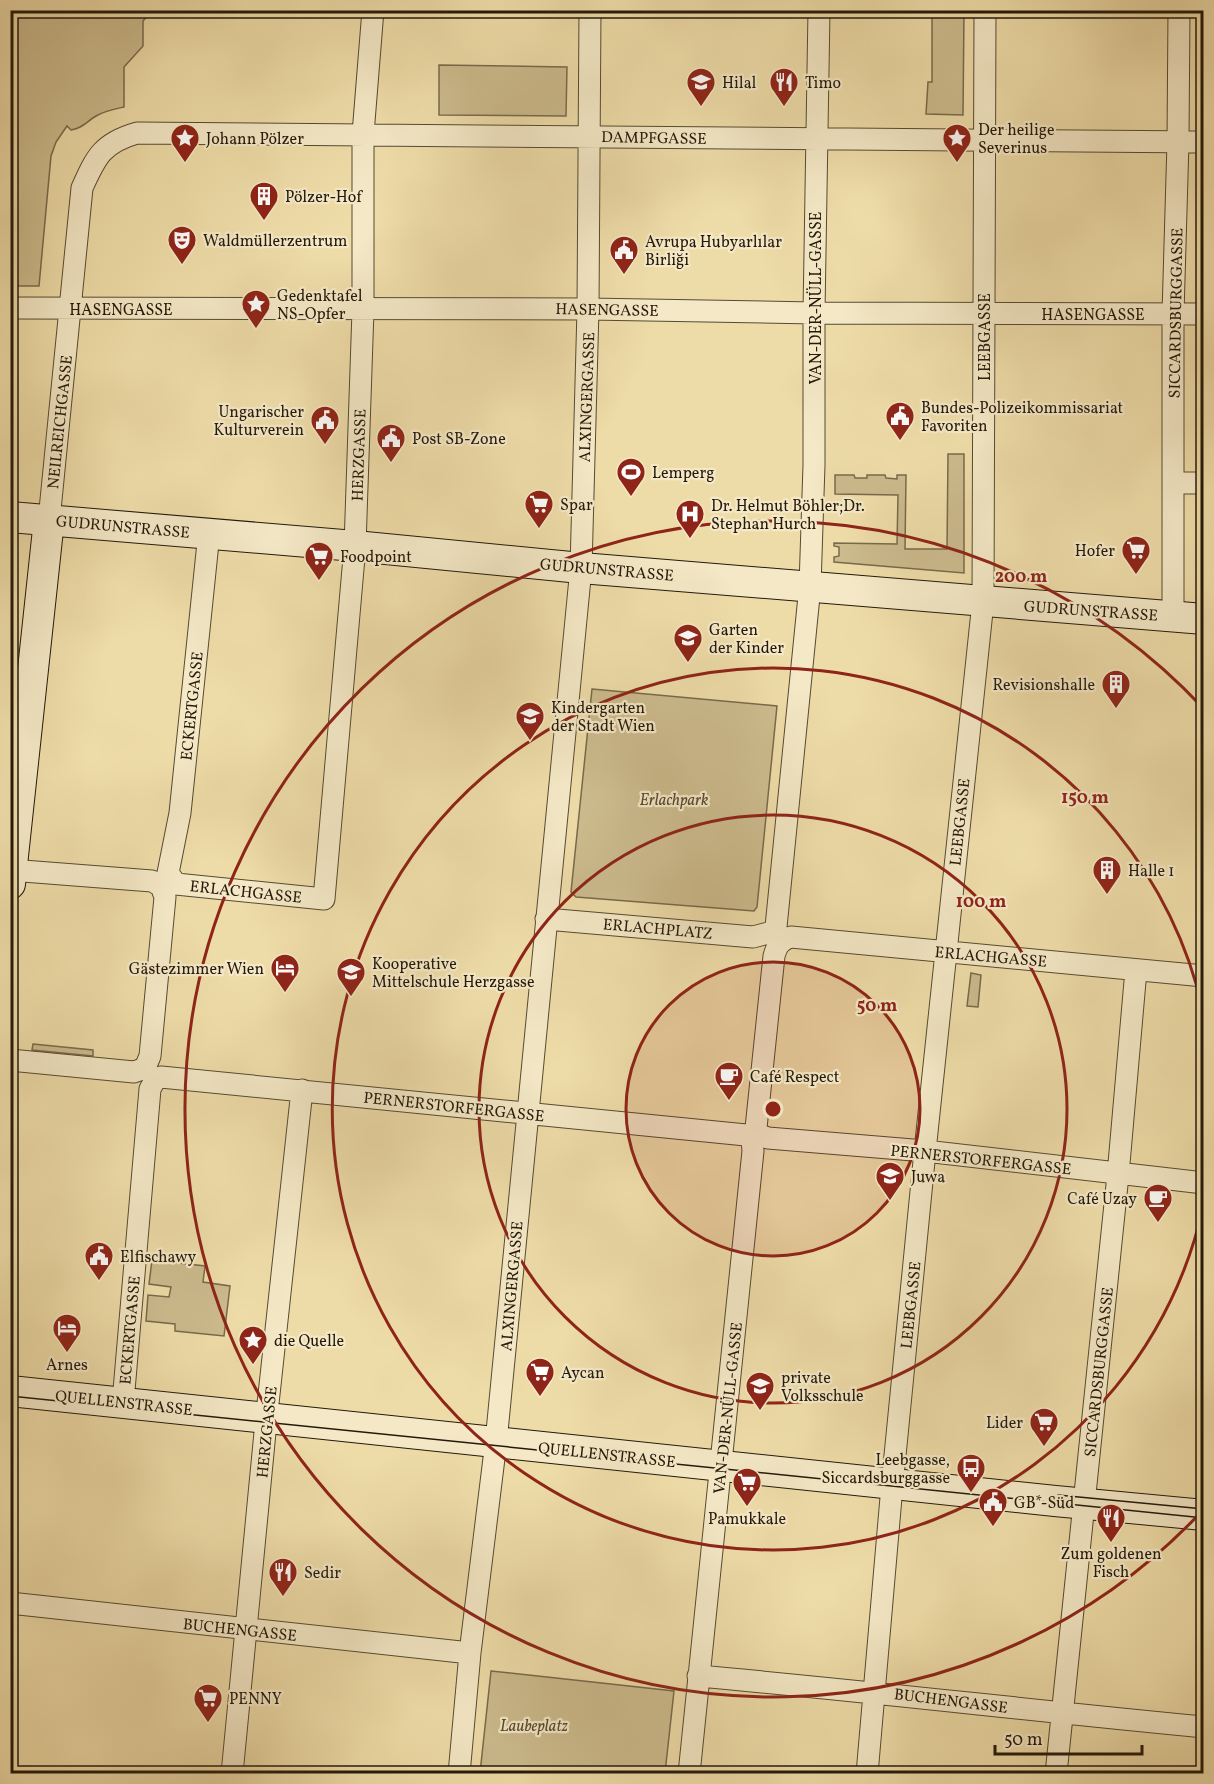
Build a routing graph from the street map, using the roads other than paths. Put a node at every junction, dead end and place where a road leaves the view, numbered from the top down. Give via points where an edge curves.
1 (373, 10) edge
2 (590, 10) edge
3 (819, 10) edge
4 (985, 10) edge
5 (1179, 10) edge
6 (363, 134) junction
7 (588, 136) junction
8 (816, 140) junction
9 (985, 141) junction
10 (1178, 142) junction
11 (1203, 142) edge
12 (108, 146) joint
13 (10, 308) edge
14 (70, 309) junction
15 (588, 309) junction
16 (363, 310) junction
17 (814, 313) junction
18 (984, 314) junction
19 (1173, 314) junction
20 (1203, 314) edge
21 (1173, 483) junction
22 (1203, 483) edge
23 (10, 517) edge
24 (49, 520) junction
25 (209, 533) junction
26 (354, 546) junction
27 (581, 568) junction
28 (810, 586) junction
29 (983, 602) junction
30 (1173, 616) junction
31 (1203, 619) edge
32 (11, 875) edge
33 (165, 882) junction
34 (324, 899) joint
35 (546, 919) junction
36 (779, 943) joint
37 (945, 952) junction
38 (1136, 970) junction
39 (1203, 976) edge
40 (10, 1060) edge
41 (150, 1074) junction
42 (302, 1090) junction
43 (528, 1113) junction
44 (755, 1137) junction
45 (925, 1151) junction
46 (1118, 1175) junction
47 (1203, 1183) edge
48 (10, 1391) edge
49 (123, 1402) junction
50 (267, 1418) junction
51 (496, 1442) junction
52 (722, 1466) junction
53 (892, 1484) junction
54 (1084, 1504) junction
55 (1203, 1515) edge
56 (10, 1604) edge
57 (247, 1629) junction
58 (470, 1653) junction
59 (698, 1676) junction
60 (875, 1692) junction
61 (1062, 1713) junction
62 (1203, 1727) edge
63 (232, 1773) edge
64 (459, 1773) edge
65 (689, 1773) edge
66 (867, 1773) edge
67 (1056, 1773) edge

1 - 6 street, HERZGASSE
2 - 7 street, ALXINGERGASSE
3 - 8 street, VAN-DER-NÜLL-GASSE
4 - 9 street, LEEBGASSE
5 - 10 street, SICCARDSBURGGASSE
6 - 7 street, DAMPFGASSE
6 - 12 street, DAMPFGASSE via 137,133
6 - 16 street, HERZGASSE
7 - 8 street, DAMPFGASSE
7 - 15 street, ALXINGERGASSE
8 - 9 street, DAMPFGASSE
8 - 17 street, VAN-DER-NÜLL-GASSE
9 - 10 street, DAMPFGASSE
9 - 18 street, LEEBGASSE
10 - 11 street, DAMPFGASSE
10 - 19 street, SICCARDSBURGGASSE
12 - 14 street, NEILREICHGASSE via 95,159 82,188
13 - 14 street, HASENGASSE
14 - 16 street, HASENGASSE
14 - 24 street, NEILREICHGASSE
15 - 16 street, HASENGASSE
15 - 17 street, HASENGASSE
15 - 27 street, ALXINGERGASSE
16 - 26 street, HERZGASSE
17 - 18 street, HASENGASSE
17 - 28 street, VAN-DER-NÜLL-GASSE
18 - 19 street, HASENGASSE
18 - 29 street, LEEBGASSE
19 - 20 street, HASENGASSE
19 - 21 street, SICCARDSBURGGASSE
21 - 22 street
21 - 30 street, SICCARDSBURGGASSE
23 - 24 street, GUDRUNSTRASSE
24 - 25 street, GUDRUNSTRASSE
24 - 32 street, NEILREICHGASSE
25 - 26 street, GUDRUNSTRASSE
25 - 33 street, ECKERTGASSE via 180,813
26 - 27 street, GUDRUNSTRASSE
26 - 34 street, HERZGASSE
27 - 28 street, GUDRUNSTRASSE
27 - 35 street
28 - 29 street, GUDRUNSTRASSE
28 - 35 street, ERLACHPLATZ via 776,927 753,937
29 - 30 street, GUDRUNSTRASSE
29 - 37 street, LEEBGASSE
30 - 31 street, GUDRUNSTRASSE
32 - 33 street, ERLACHGASSE
33 - 34 street, ERLACHGASSE
33 - 41 street, ECKERTGASSE
35 - 43 street, ALXINGERGASSE
36 - 37 street, ERLACHGASSE via 791,937
36 - 44 street, VAN-DER-NÜLL-GASSE via 774,956
37 - 38 street, ERLACHGASSE
37 - 45 street, LEEBGASSE
38 - 39 street, ERLACHGASSE
38 - 46 street, SICCARDSBURGGASSE
40 - 41 street, PERNERSTORFERGASSE
41 - 42 street, PERNERSTORFERGASSE
41 - 49 street, ECKERTGASSE
42 - 43 street, PERNERSTORFERGASSE
42 - 50 street, HERZGASSE
43 - 44 street, PERNERSTORFERGASSE
43 - 51 street, ALXINGERGASSE
44 - 45 street, PERNERSTORFERGASSE
44 - 52 street, VAN-DER-NÜLL-GASSE
45 - 46 street, PERNERSTORFERGASSE
45 - 53 street, LEEBGASSE
46 - 47 street, PERNERSTORFERGASSE
46 - 54 street, SICCARDSBURGGASSE
48 - 49 street, QUELLENSTRASSE
49 - 50 street, QUELLENSTRASSE
50 - 51 street, QUELLENSTRASSE
50 - 57 street, HERZGASSE
51 - 52 street, QUELLENSTRASSE
51 - 58 street, ALXINGERGASSE
52 - 53 street, QUELLENSTRASSE
52 - 59 street, VAN-DER-NÜLL-GASSE
53 - 54 street, QUELLENSTRASSE
53 - 60 street, LEEBGASSE
54 - 55 street, QUELLENSTRASSE
54 - 61 street, SICCARDSBURGGASSE
56 - 57 street, BUCHENGASSE
57 - 58 street, BUCHENGASSE
57 - 63 street, HERZGASSE
58 - 64 street
59 - 60 street, BUCHENGASSE
59 - 65 street
60 - 61 street, BUCHENGASSE
60 - 66 street, LEEBGASSE
61 - 62 street, BUCHENGASSE
61 - 67 street, SICCARDSBURGGASSE

